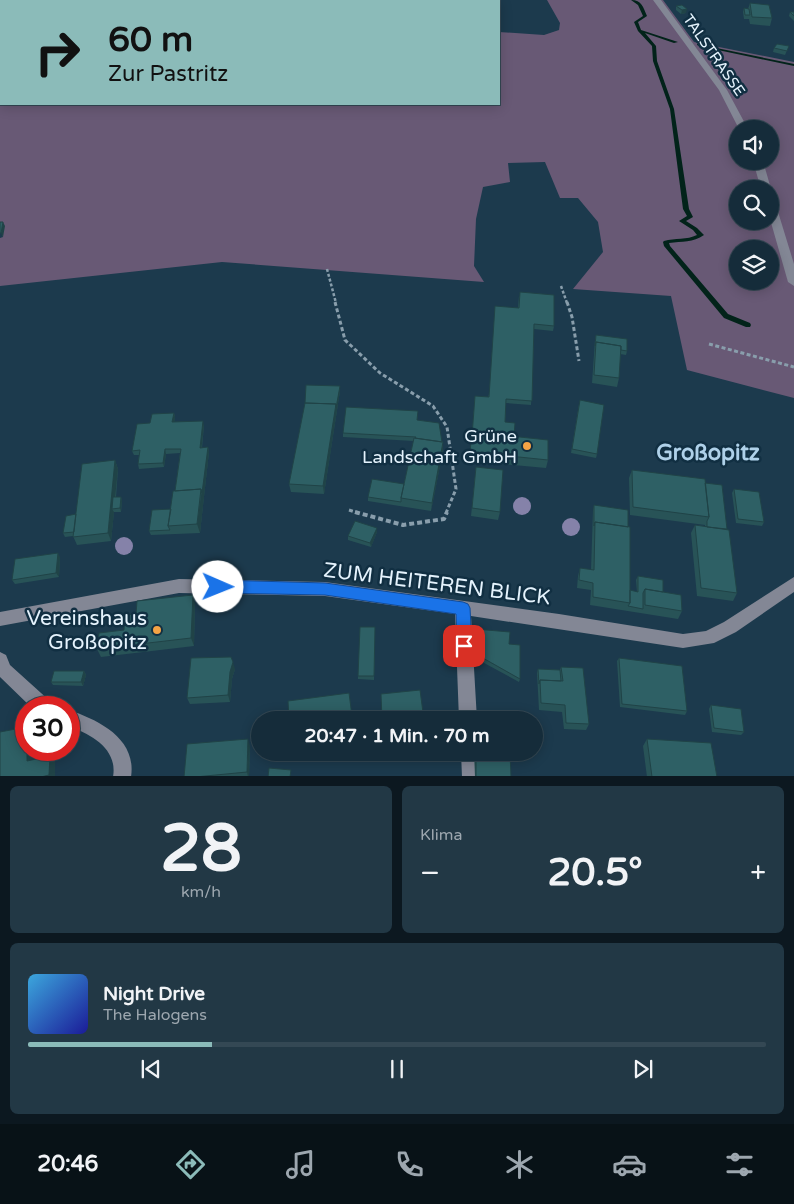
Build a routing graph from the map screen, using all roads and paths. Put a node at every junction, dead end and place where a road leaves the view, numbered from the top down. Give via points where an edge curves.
1 (657, 0) edge
2 (739, 120) edge
3 (778, 230) edge
4 (327, 269) dead end
5 (794, 282) edge
6 (561, 286) dead end
7 (709, 344) dead end
8 (579, 360) dead end
9 (794, 367) edge
10 (349, 510) dead end
11 (794, 584) edge
12 (463, 608) junction
13 (0, 619) edge
14 (0, 660) edge
15 (32, 696) edge
16 (468, 711) edge
17 (80, 722) edge
18 (470, 761) edge
19 (122, 776) edge
20 (471, 776) edge

1 - 2 street, TALSTRASSE via 723,90
3 - 5 street
4 - 10 path via 345,340 380,373 434,406 448,427 456,489 444,519 403,525
6 - 8 path via 572,317
7 - 9 path
11 - 12 street, ZUM HEITEREN BLICK via 730,627 708,638 683,641
12 - 13 street, ZUM HEITEREN BLICK via 325,589 180,586
12 - 16 street
14 - 15 street via 4,670
17 - 19 street via 96,729 116,745 124,770
18 - 20 street

